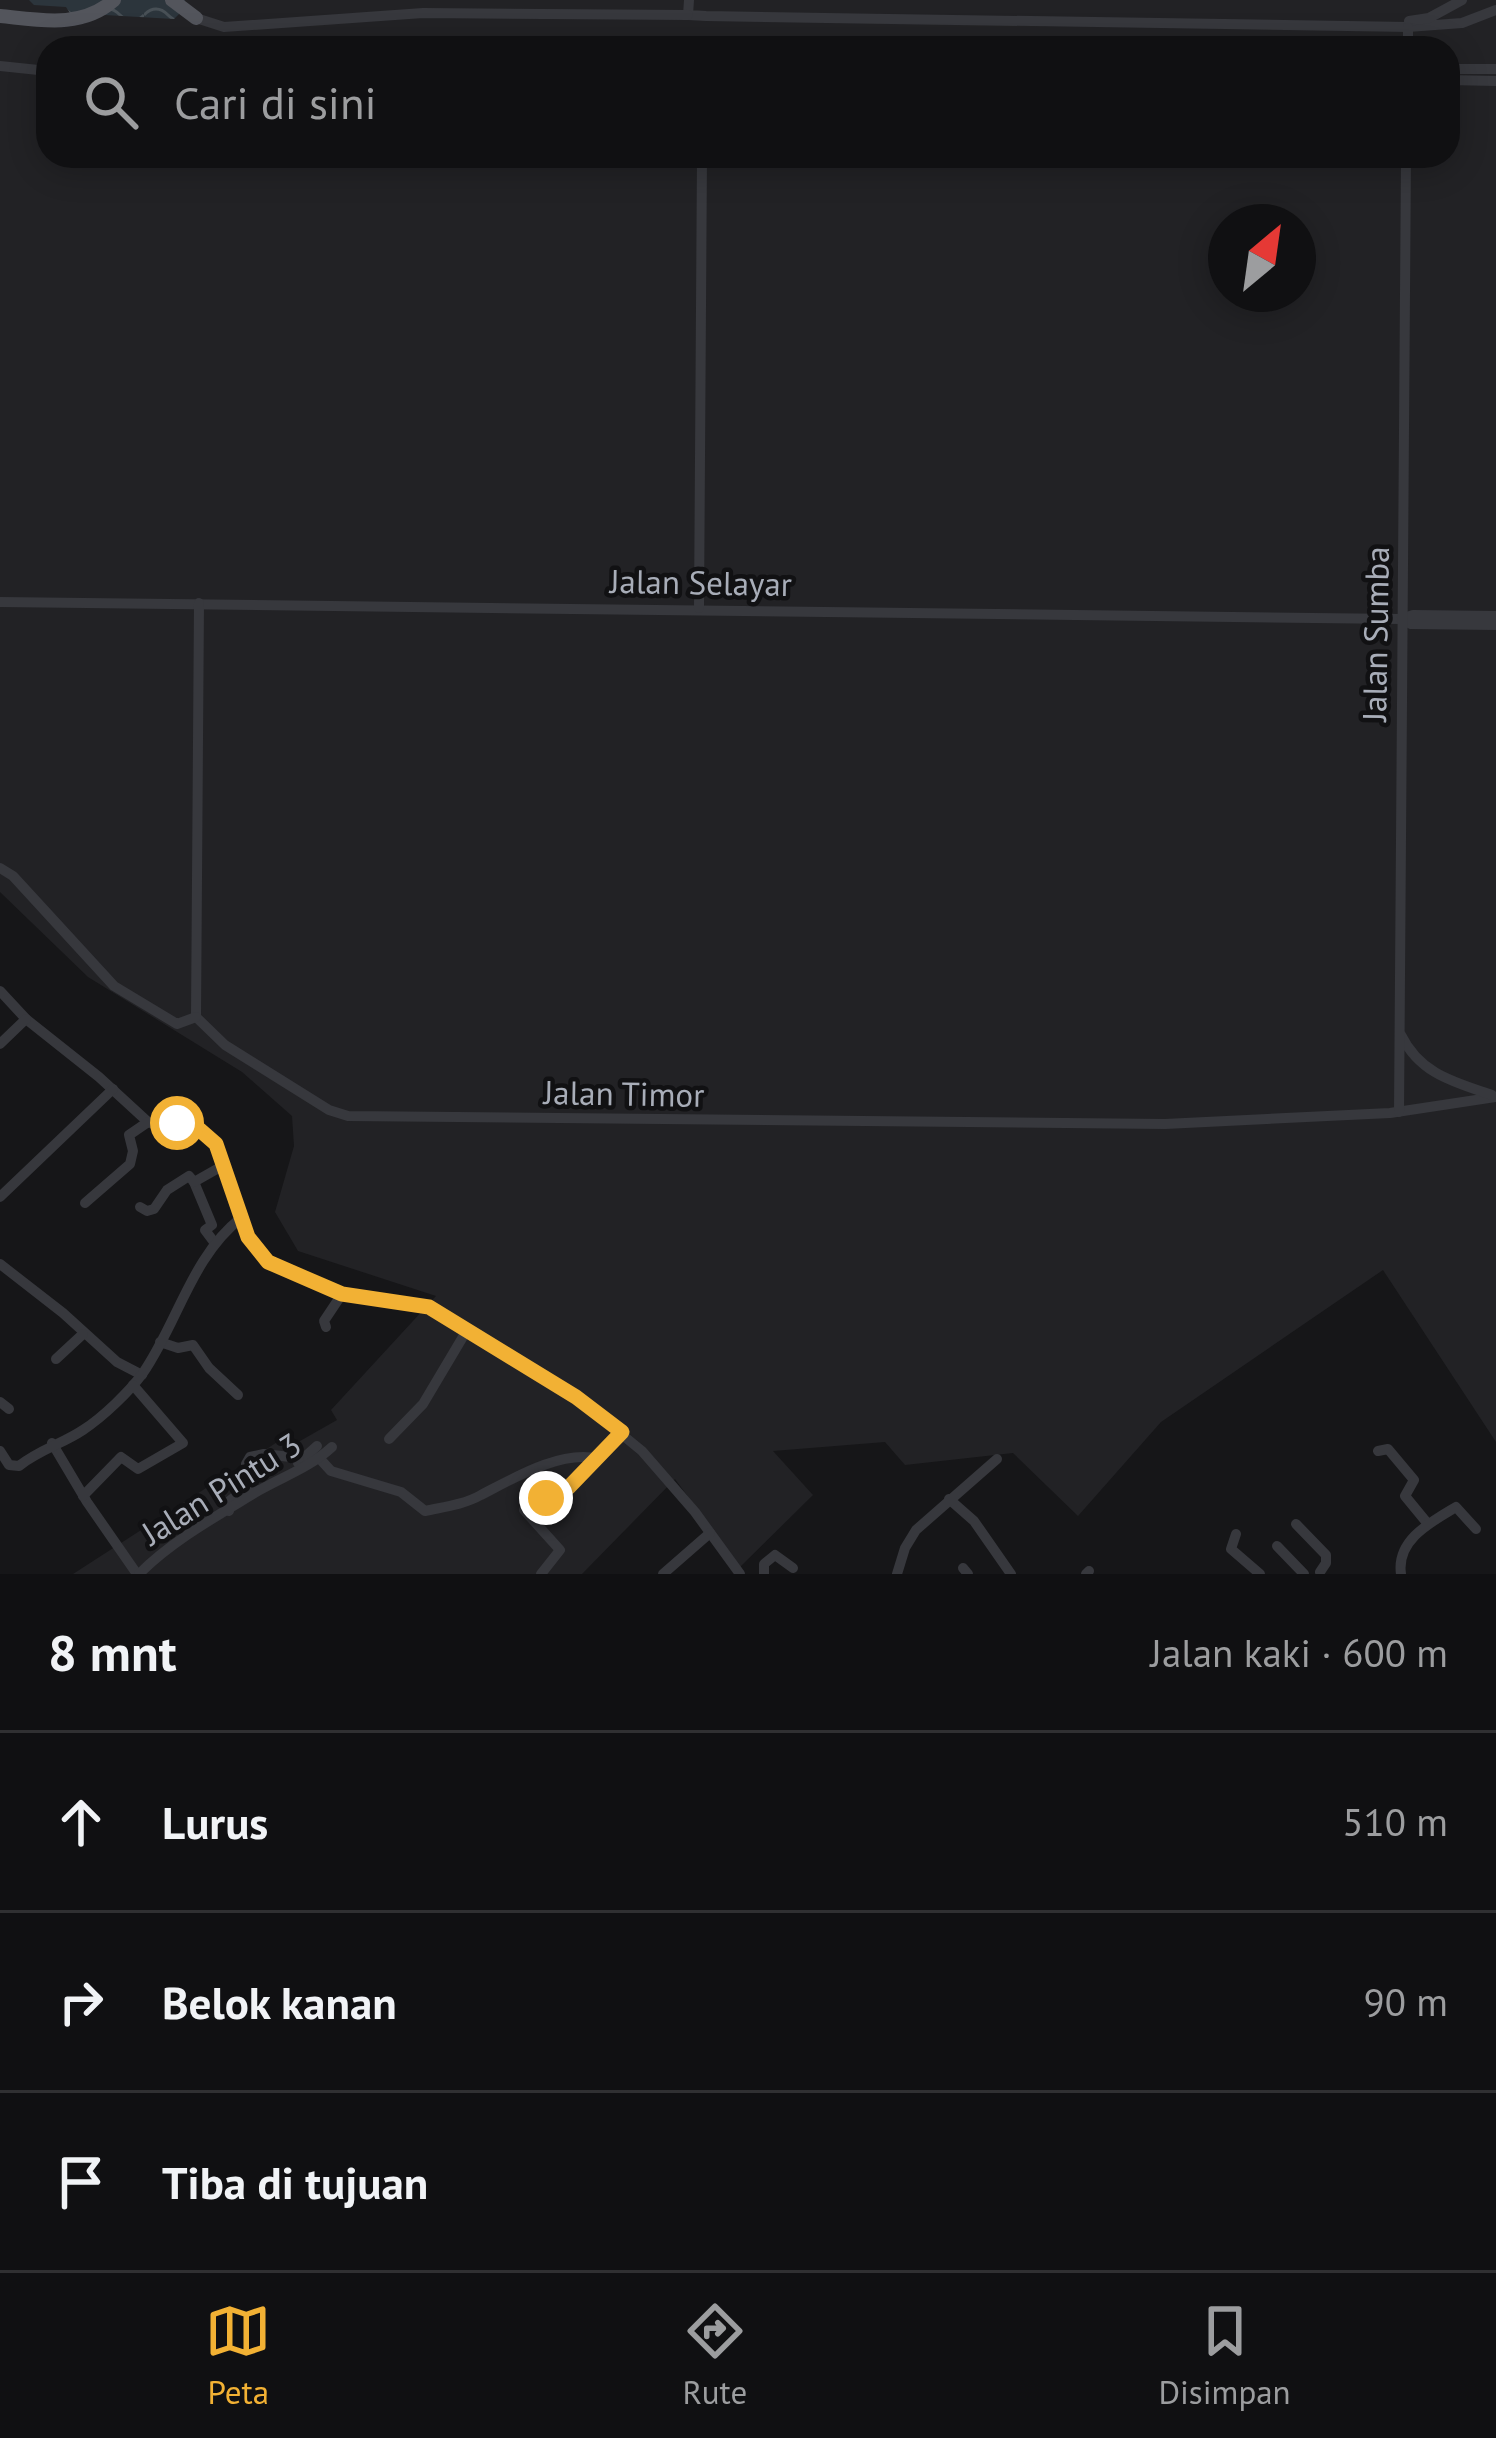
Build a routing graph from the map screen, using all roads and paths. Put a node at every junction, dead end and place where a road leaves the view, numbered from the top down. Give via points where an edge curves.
1 (113, 0) edge
2 (172, 0) edge
3 (689, 0) edge
4 (1462, 0) edge
5 (1496, 10) edge
6 (688, 15) junction
7 (0, 16) edge
8 (196, 18) joint
9 (1394, 24) junction
10 (1408, 27) junction
11 (1408, 36) edge
12 (0, 66) edge
13 (1460, 68) edge
14 (1496, 69) edge
15 (36, 70) edge
16 (1460, 80) edge
17 (1496, 81) edge
18 (702, 168) edge
19 (1406, 168) edge
20 (0, 602) edge
21 (199, 603) junction
22 (699, 608) junction
23 (1401, 619) junction
24 (1496, 620) edge
25 (0, 868) edge
26 (0, 991) edge
27 (196, 1017) junction
28 (26, 1019) junction
29 (1400, 1032) junction
30 (0, 1043) edge
31 (113, 1089) junction
32 (1496, 1097) edge
33 (1399, 1112) junction
34 (148, 1122) junction
35 (224, 1165) junction
36 (0, 1178) edge
37 (194, 1182) junction
38 (11, 1186) junction
39 (0, 1197) edge
40 (85, 1203) dead end
41 (140, 1207) dead end
42 (242, 1218) junction
43 (214, 1242) junction
44 (3, 1270) edge
45 (342, 1294) junction
46 (326, 1327) dead end
47 (467, 1330) junction
48 (83, 1334) junction
49 (160, 1342) junction
50 (56, 1359) dead end
51 (137, 1380) junction
52 (238, 1395) dead end
53 (622, 1432) junction
54 (389, 1439) dead end
55 (52, 1443) junction
56 (332, 1448) dead end
57 (0, 1451) edge
58 (1378, 1451) dead end
59 (318, 1452) junction
60 (598, 1459) junction
61 (997, 1459) dead end
62 (301, 1464) junction
63 (255, 1489) junction
64 (83, 1496) junction
65 (949, 1499) junction
66 (1296, 1524) dead end
67 (1428, 1524) junction
68 (1476, 1529) dead end
69 (710, 1533) junction
70 (1235, 1534) dead end
71 (1277, 1546) dead end
72 (793, 1568) dead end
73 (1320, 1573) edge
74 (138, 1574) edge
75 (541, 1574) edge
76 (663, 1574) edge
77 (740, 1574) edge
78 (764, 1574) edge
79 (897, 1574) edge
80 (1011, 1574) edge
81 (1260, 1574) edge
82 (1304, 1574) edge
83 (1401, 1574) edge

1 - 7 main road via 66,21
2 - 8 main road
3 - 6 street
4 - 9 street via 1430,18
5 - 10 street via 1462,23
6 - 8 street via 423,13 224,27
6 - 9 street
9 - 10 street
10 - 11 street
12 - 15 street
13 - 14 street
16 - 17 street
18 - 22 street
19 - 23 street, Jalan Sumba
20 - 21 street, Jalan Selayar
21 - 22 street, Jalan Selayar
21 - 27 street
22 - 23 street, Jalan Selayar
23 - 24 street, Jalan Selayar
23 - 29 street, Jalan Sumba
25 - 27 street via 114,986 177,1024
26 - 28 street
27 - 33 street, Jalan Timor via 225,1045 343,1116 1165,1124
28 - 30 street
28 - 31 street
29 - 32 street via 1432,1072
29 - 33 street, Jalan Sumba
31 - 34 street
31 - 38 street
32 - 33 street, Jalan Timor
34 - 35 street via 200,1130
34 - 40 street via 130,1134 131,1163
35 - 37 street
35 - 42 street
36 - 38 street
37 - 41 street via 189,1176 167,1190 154,1209
37 - 43 street
38 - 39 street
42 - 43 street
42 - 45 street via 268,1262
43 - 49 street
44 - 48 street
45 - 46 street
45 - 47 street via 412,1302
47 - 53 street
47 - 54 street via 423,1404
48 - 50 street
48 - 51 street
49 - 51 street
49 - 52 street via 193,1345
51 - 55 street via 82,1431
51 - 64 street via 183,1443 138,1469 122,1457
53 - 60 street
53 - 69 street
55 - 57 street via 16,1467
55 - 64 street
56 - 59 street, Jalan Pintu 3
58 - 67 street via 1388,1449 1414,1480 1406,1496
59 - 60 street via 331,1471 401,1492 425,1511 558,1462
59 - 62 street, Jalan Pintu 3
60 - 75 street via 569,1487 524,1510 560,1550
61 - 65 street
62 - 63 street, Jalan Pintu 3
62 - 63 street via 250,1457
63 - 74 street, Jalan Pintu 3
64 - 74 street
65 - 79 street via 910,1539
65 - 80 street
66 - 73 street via 1326,1555
67 - 68 street via 1456,1507
67 - 83 street via 1405,1547
69 - 76 street
69 - 77 street
70 - 81 street via 1232,1549
71 - 82 street
72 - 78 street via 775,1555

